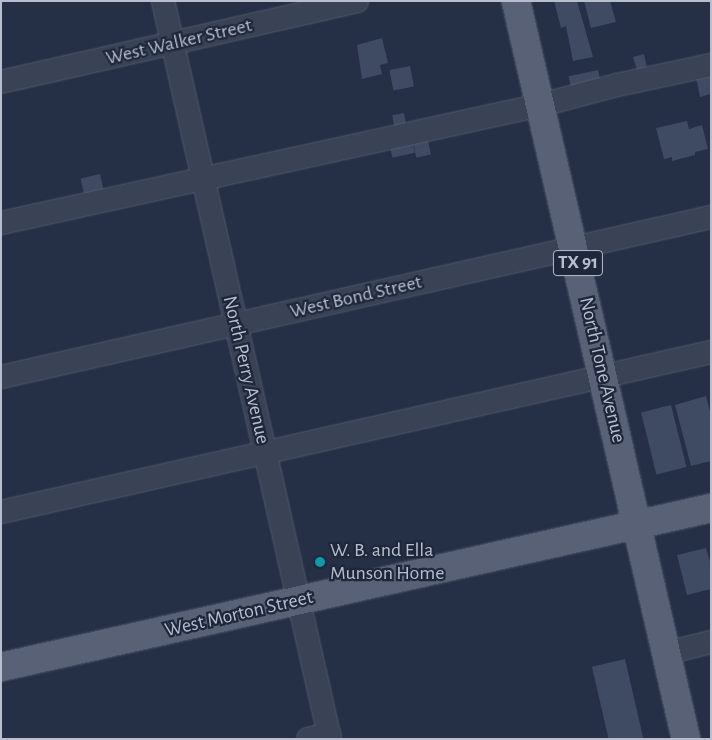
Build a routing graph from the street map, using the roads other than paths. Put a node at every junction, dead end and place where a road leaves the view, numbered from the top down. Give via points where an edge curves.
1 (163, 1) edge
2 (357, 1) edge
3 (516, 1) edge
4 (172, 44) junction
5 (711, 65) edge
6 (1, 82) edge
7 (541, 105) junction
8 (203, 180) junction
9 (711, 217) edge
10 (1, 223) edge
11 (574, 247) junction
12 (236, 324) junction
13 (711, 352) edge
14 (603, 376) junction
15 (1, 377) edge
16 (265, 453) junction
17 (711, 508) edge
18 (1, 512) edge
19 (637, 525) junction
20 (299, 601) junction
21 (711, 642) edge
22 (666, 652) junction
23 (1, 666) edge
24 (322, 737) edge
25 (686, 739) edge

1 - 4 street, North Perry Avenue
2 - 4 street, West Walker Street
3 - 7 main road, North Tone Avenue / TX 91
4 - 6 street, West Walker Street
4 - 8 street, North Perry Avenue
5 - 7 street
7 - 8 street
7 - 11 main road, North Tone Avenue / TX 91
8 - 10 street
8 - 12 street, North Perry Avenue
9 - 11 street, West Bond Street
11 - 12 street, West Bond Street
11 - 14 main road, North Tone Avenue / TX 91
12 - 15 street, West Bond Street
12 - 16 street, North Perry Avenue
13 - 14 street
14 - 16 street
14 - 19 main road, North Tone Avenue / TX 91
16 - 18 street
16 - 20 street, North Perry Avenue
17 - 19 main road, West Morton Street
19 - 20 main road, West Morton Street
19 - 22 main road, North Tone Avenue / TX 91
20 - 23 main road, West Morton Street
20 - 24 street, North Perry Avenue
21 - 22 street
22 - 25 main road, North Tone Avenue / TX 91

